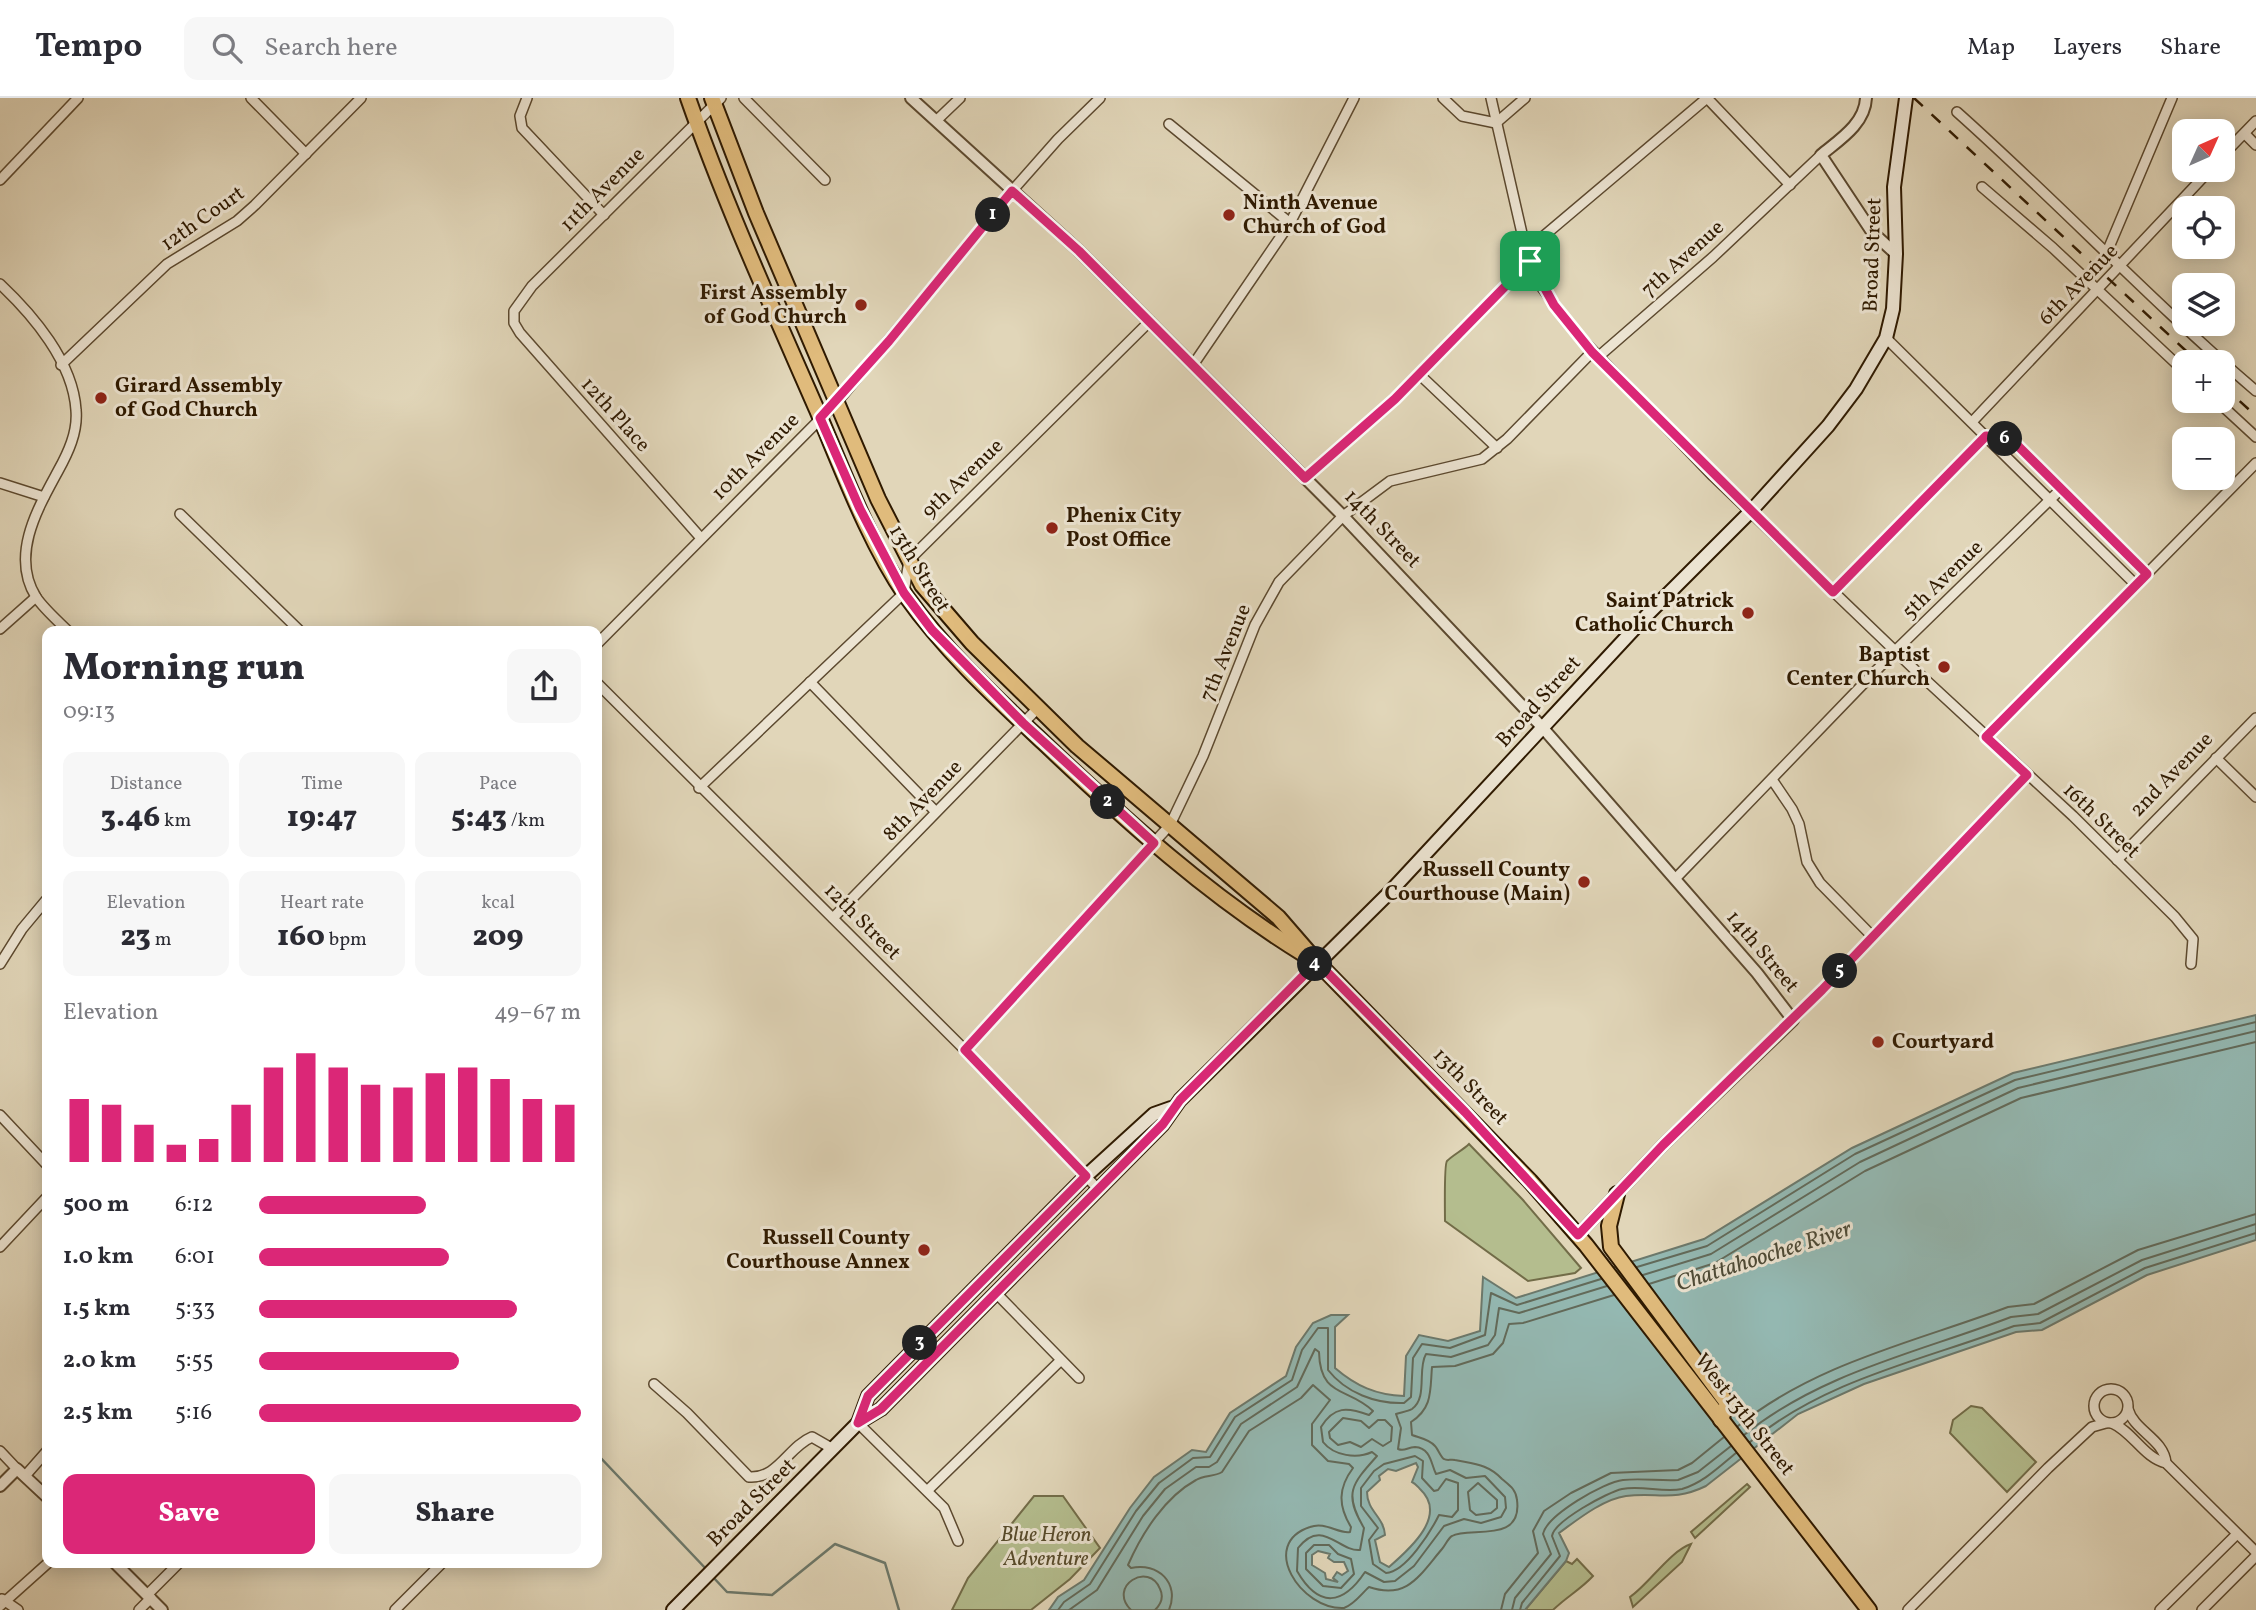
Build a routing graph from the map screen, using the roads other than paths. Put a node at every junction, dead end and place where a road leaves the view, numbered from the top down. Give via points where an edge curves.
1 (78, 98) edge
2 (251, 98) edge
3 (361, 98) edge
4 (527, 98) edge
5 (688, 98) edge
6 (744, 98) edge
7 (911, 98) edge
8 (960, 98) edge
9 (1100, 98) edge
10 (1354, 98) edge
11 (1443, 98) edge
12 (1491, 98) edge
13 (1525, 98) edge
14 (1707, 98) edge
15 (1866, 98) edge
16 (1906, 98) edge
17 (2172, 98) edge
18 (716, 100) edge
19 (1957, 112) dead end
20 (937, 120) junction
21 (2256, 121) edge
22 (696, 122) junction
23 (1496, 123) junction
24 (1169, 124) dead end
25 (2245, 134) junction
26 (2235, 144) edge
27 (2256, 145) edge
28 (306, 154) junction
29 (1821, 155) junction
30 (0, 180) edge
31 (825, 180) dead end
32 (2199, 182) edge
33 (1790, 185) junction
34 (1982, 187) dead end
35 (1012, 191) junction
36 (604, 215) junction
37 (1290, 223) junction
38 (1526, 251) junction
39 (2106, 251) junction
40 (1896, 254) junction
41 (1530, 261) junction
42 (2121, 267) junction
43 (0, 284) edge
44 (2097, 290) junction
45 (514, 311) joint
46 (1150, 321) junction
47 (1886, 338) junction
48 (1595, 355) junction
49 (2172, 360) edge
50 (61, 365) junction
51 (1192, 365) junction
52 (1420, 375) junction
53 (2256, 390) edge
54 (838, 401) junction
55 (2230, 413) edge
56 (820, 418) junction
57 (1972, 422) junction
58 (1986, 436) junction
59 (2256, 437) edge
60 (1497, 448) junction
61 (2256, 463) edge
62 (1305, 478) junction
63 (0, 483) edge
64 (2062, 489) junction
65 (44, 497) junction
66 (2050, 500) junction
67 (1751, 511) junction
68 (180, 514) dead end
69 (1343, 516) junction
70 (700, 537) junction
71 (909, 560) junction
72 (2147, 574) junction
73 (2136, 585) junction
74 (1833, 592) junction
75 (904, 593) junction
76 (36, 597) junction
77 (63, 626) edge
78 (295, 626) edge
79 (0, 629) edge
80 (602, 639) edge
81 (1896, 650) junction
82 (810, 682) junction
83 (602, 688) edge
84 (1038, 708) junction
85 (2256, 718) edge
86 (1023, 723) junction
87 (1542, 727) junction
88 (1986, 737) junction
89 (2216, 758) junction
90 (2027, 775) junction
91 (1773, 781) junction
92 (699, 788) junction
93 (2256, 797) edge
94 (936, 812) junction
95 (1170, 825) junction
96 (1154, 843) junction
97 (2117, 860) junction
98 (1675, 879) junction
99 (42, 906) edge
100 (833, 918) junction
101 (1872, 936) junction
102 (1317, 962) junction
103 (0, 964) edge
104 (2191, 964) dead end
105 (1793, 1020) junction
106 (965, 1050) junction
107 (1171, 1108) junction
108 (0, 1115) edge
109 (42, 1160) edge
110 (1086, 1176) junction
111 (1099, 1190) junction
112 (1617, 1194) junction
113 (42, 1202) edge
114 (1582, 1240) junction
115 (0, 1247) edge
116 (996, 1293) junction
117 (1060, 1361) junction
118 (1079, 1378) dead end
119 (654, 1384) dead end
120 (2128, 1409) junction
121 (2095, 1412) junction
122 (1721, 1420) junction
123 (858, 1423) junction
124 (2109, 1423) junction
125 (2092, 1427) junction
126 (833, 1449) junction
127 (0, 1451) edge
128 (42, 1455) edge
129 (2166, 1463) junction
130 (21, 1472) junction
131 (0, 1486) edge
132 (928, 1490) junction
133 (42, 1492) edge
134 (2237, 1534) junction
135 (958, 1541) dead end
136 (2256, 1554) edge
137 (42, 1568) edge
138 (120, 1568) edge
139 (175, 1568) edge
140 (437, 1568) edge
141 (149, 1597) junction
142 (2, 1602) edge
143 (18, 1610) edge
144 (139, 1610) edge
145 (162, 1610) edge
146 (395, 1610) edge
147 (673, 1610) edge
148 (1869, 1610) edge
149 (1908, 1610) edge
150 (2160, 1610) edge
151 (2202, 1610) edge

1 - 30 street
2 - 28 street
3 - 28 street, 12th Court
4 - 36 street via 520,116 523,128
5 - 22 main road, 13th Street
6 - 31 street
7 - 20 street, 14th Street
8 - 20 street
9 - 35 street, 10th Avenue
10 - 37 street
11 - 23 street via 1462,116
12 - 23 street, 16th Street
13 - 23 street
14 - 33 street
14 - 38 street
15 - 29 street via 1859,119
16 - 40 main road, Broad Street via 1894,187
17 - 39 street
18 - 22 street, 11th Avenue
18 - 54 main road, 13th Street via 756,213
19 - 39 street
20 - 35 street, 14th Street
21 - 25 street
22 - 36 street, 11th Avenue
22 - 56 main road, 13th Street
23 - 38 street, 16th Street
24 - 37 street
25 - 26 street
25 - 27 street
28 - 50 street, 12th Court via 237,221 167,264
29 - 33 street
29 - 40 street via 1872,232
32 - 42 street, 6th Avenue
33 - 48 street, 7th Avenue
34 - 44 street
35 - 46 street, 14th Street
35 - 54 street, 10th Avenue
36 - 45 street, 11th Avenue via 532,286
37 - 51 street
38 - 41 street, 16th Street
39 - 42 street
40 - 47 main road, Broad Street via 1893,309
41 - 48 street, 16th Street via 1554,305
41 - 52 street
42 - 44 street, 6th Avenue
42 - 53 street
43 - 50 street via 42,329
44 - 49 street
44 - 57 street, 6th Avenue
45 - 70 street, 12th Place via 514,323 535,351
46 - 51 street, 14th Street
46 - 71 street, 9th Avenue
47 - 57 street
47 - 67 main road, Broad Street via 1842,408
48 - 60 street, 7th Avenue
48 - 67 street, 16th Street
50 - 65 street via 76,410 74,433
51 - 62 street, 14th Street
52 - 60 street
52 - 62 street
54 - 56 street, 10th Avenue
54 - 71 main road, 13th Street
55 - 59 street
56 - 70 street, 10th Avenue
56 - 75 main road, 13th Street
57 - 58 street
58 - 64 street via 2012,440
58 - 66 street
58 - 74 street
60 - 69 street, 7th Avenue via 1470,463 1401,477
61 - 72 street
62 - 69 street, 14th Street
63 - 65 street
64 - 66 street, 5th Avenue
64 - 72 street
65 - 76 street via 29,529 26,553
66 - 73 street
66 - 81 street, 5th Avenue
67 - 74 street, 16th Street
67 - 87 main road, Broad Street
68 - 78 street
69 - 87 street, 14th Street
69 - 95 street, 7th Avenue via 1279,582 1266,603
70 - 80 street, 10th Avenue
71 - 75 street
71 - 84 main road, 13th Street via 946,616
72 - 73 street
73 - 88 street
74 - 81 street, 16th Street
75 - 82 street
75 - 86 main road, 13th Street via 947,648
76 - 77 street
76 - 79 street
81 - 88 street, 16th Street
81 - 91 street, 5th Avenue
82 - 92 street
82 - 94 street
83 - 92 street, 12th Street
84 - 86 street, 8th Avenue
84 - 95 main road, 13th Street via 1126,791
85 - 89 street, 2nd Avenue
86 - 94 street, 8th Avenue
86 - 96 main road, 13th Street
87 - 98 street, 14th Street
87 - 102 main road, Broad Street via 1388,894
88 - 90 street, 16th Street
89 - 93 street
89 - 97 street, 2nd Avenue
90 - 97 street, 16th Street
90 - 101 street
91 - 98 street, 5th Avenue
91 - 101 street via 1799,824 1807,862 1820,883
92 - 100 street, 12th Street
94 - 100 street, 8th Avenue
95 - 96 street, 7th Avenue
95 - 102 main road, 13th Street via 1278,917
96 - 102 main road, 13th Street via 1257,926
96 - 106 street, 7th Avenue
97 - 104 street, 16th Street via 2193,939
98 - 105 street, 14th Street
99 - 103 street
100 - 106 street, 12th Street
101 - 105 street
102 - 107 main road, Broad Street
102 - 114 main road, 13th Street via 1459,1105
105 - 112 street
106 - 110 street, 12th Street
107 - 110 main road, Broad Street via 1154,1114
107 - 111 main road, Broad Street via 1163,1124
108 - 109 street
110 - 111 street, 12th Street
110 - 123 main road, Broad Street via 868,1396
111 - 116 main road, Broad Street
112 - 114 street
112 - 122 main road via 1609,1226 1611,1247 1727,1403
113 - 115 street
114 - 122 main road, West 13th Street
116 - 117 street
116 - 123 main road, Broad Street via 881,1409
117 - 118 street
117 - 132 street
119 - 126 street via 748,1477 759,1478 774,1470 799,1442 812,1437
120 - 121 street via 2122,1393 2111,1389 2095,1399
120 - 124 street via 2122,1419
120 - 129 street via 2162,1448
121 - 124 street
121 - 125 street
122 - 148 main road, West 13th Street
123 - 126 main road, Broad Street
123 - 132 street
124 - 125 street
124 - 129 street via 2128,1431 2154,1458
125 - 149 street
126 - 147 main road, Broad Street
127 - 130 street
128 - 130 street
129 - 134 street
130 - 131 street
130 - 133 street
132 - 135 street via 944,1508
134 - 136 street
134 - 150 street
136 - 151 street
137 - 142 street
138 - 141 street
139 - 141 street
140 - 146 street
141 - 144 street
141 - 145 street
142 - 143 street

